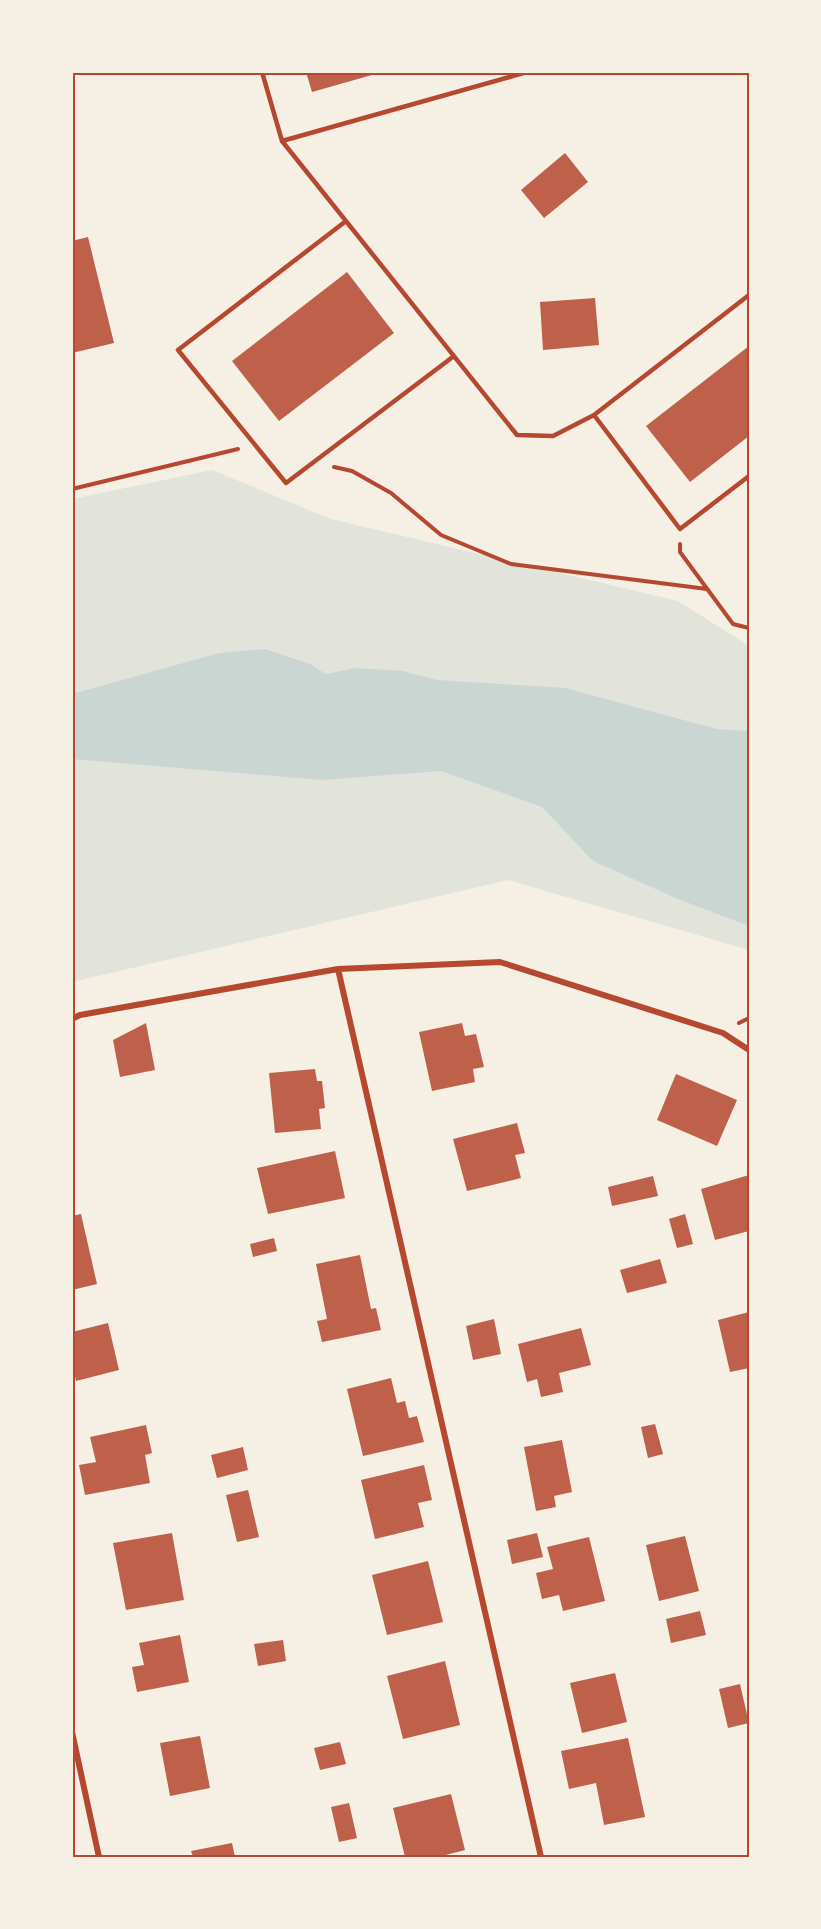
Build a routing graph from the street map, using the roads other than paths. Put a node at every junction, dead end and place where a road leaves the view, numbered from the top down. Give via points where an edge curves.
1 (262, 72) edge
2 (527, 72) edge
3 (282, 141) junction
4 (346, 221) junction
5 (749, 295) edge
6 (454, 356) junction
7 (594, 415) junction
8 (749, 476) edge
9 (338, 969) junction
10 (72, 1019) edge
11 (749, 1050) edge
12 (72, 1732) edge
13 (99, 1857) edge
14 (540, 1857) edge

1 - 3 lane
2 - 3 lane
3 - 4 lane
4 - 6 lane
4 - 6 lane via 178,350 286,483
5 - 7 lane
6 - 7 lane via 517,435 554,436
7 - 8 lane via 680,529
9 - 10 street
9 - 11 street via 500,962 723,1033
9 - 14 street
12 - 13 street

